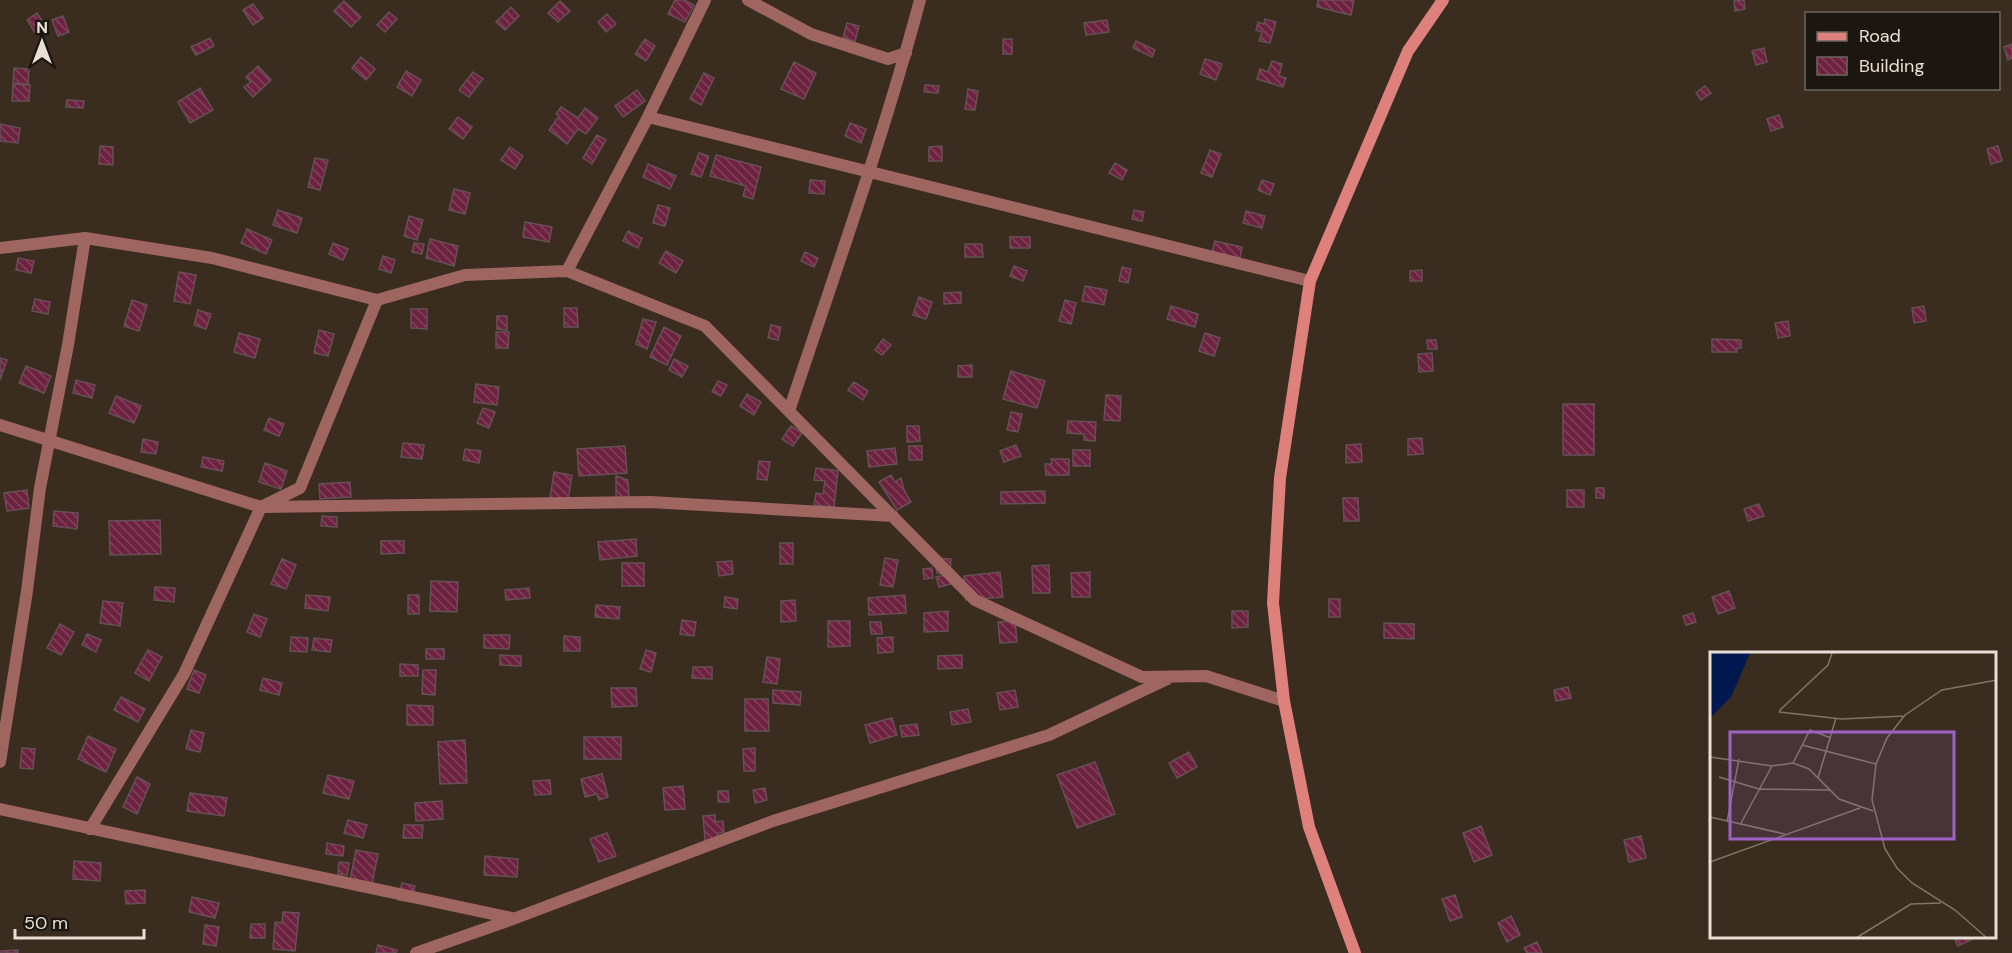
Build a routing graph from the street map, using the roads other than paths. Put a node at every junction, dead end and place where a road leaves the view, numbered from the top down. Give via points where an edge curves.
1 (705, 0) edge
2 (748, 0) edge
3 (920, 0) edge
4 (1443, 0) edge
5 (906, 53) junction
6 (648, 117) junction
7 (869, 171) junction
8 (85, 238) junction
9 (0, 248) edge
10 (567, 272) junction
11 (1310, 280) junction
12 (377, 300) junction
13 (789, 411) junction
14 (0, 425) edge
15 (49, 441) junction
16 (261, 507) junction
17 (893, 516) junction
18 (1174, 676) junction
19 (1284, 701) junction
20 (0, 762) edge
21 (0, 809) edge
22 (90, 829) junction
23 (513, 919) junction
24 (416, 953) edge
25 (1355, 953) edge

1 - 6 street
2 - 5 street via 811,34 888,59
3 - 5 street
4 - 11 main road via 1408,51
5 - 7 street
6 - 7 street
6 - 10 street
7 - 11 street
7 - 13 street
8 - 9 street
8 - 12 street via 212,258
8 - 15 street
10 - 12 street via 465,275
10 - 13 street via 705,326
11 - 19 main road via 1280,478 1274,603
12 - 16 street via 300,488
13 - 17 street
14 - 15 street
15 - 16 street
15 - 20 street
16 - 17 street via 650,502
16 - 22 street via 184,674
17 - 18 street via 975,600 1142,677
18 - 19 street via 1206,676
18 - 23 street via 1049,735 773,822
19 - 25 main road via 1309,827
21 - 22 street
22 - 23 street
23 - 24 street

